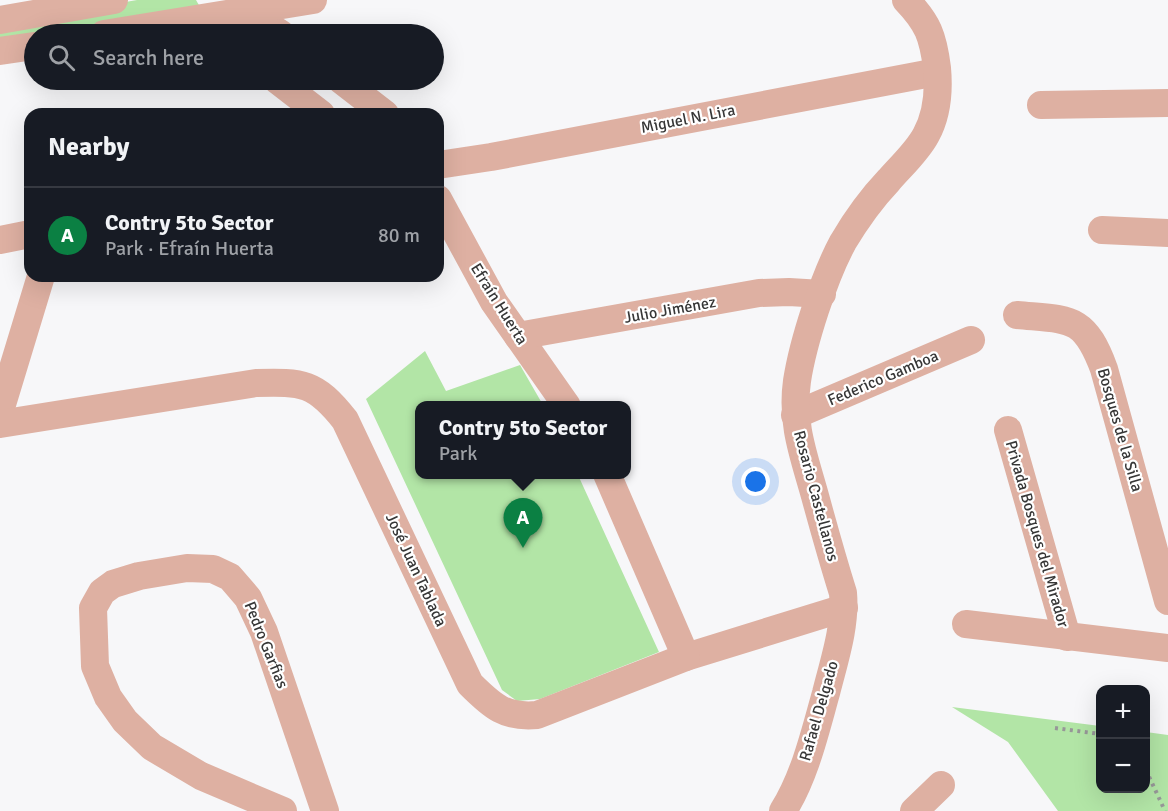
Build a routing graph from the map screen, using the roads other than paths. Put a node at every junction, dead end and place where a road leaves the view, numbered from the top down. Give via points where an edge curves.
1 (313, 0) edge
2 (906, 0) edge
3 (103, 1) edge
4 (242, 5) edge
5 (215, 17) edge
6 (0, 20) edge
7 (169, 24) edge
8 (268, 24) edge
9 (24, 47) edge
10 (0, 51) edge
11 (937, 72) junction
12 (290, 90) edge
13 (354, 90) edge
14 (1168, 103) edge
15 (1041, 105) dead end
16 (313, 108) edge
17 (377, 108) edge
18 (444, 164) edge
19 (444, 210) edge
20 (1102, 230) dead end
21 (1168, 232) edge
22 (24, 235) edge
23 (0, 240) edge
24 (39, 282) edge
25 (822, 294) junction
26 (1017, 315) dead end
27 (518, 336) junction
28 (971, 340) dead end
29 (564, 401) edge
30 (0, 411) edge
31 (795, 416) junction
32 (0, 424) edge
33 (1008, 430) dead end
34 (609, 479) edge
35 (1167, 596) edge
36 (844, 608) junction
37 (966, 624) dead end
38 (1067, 637) junction
39 (1168, 648) edge
40 (686, 657) junction
41 (941, 785) dead end
42 (283, 811) edge
43 (325, 811) edge
44 (783, 811) edge
45 (914, 811) edge

1 - 4 street
2 - 11 street, Rosario Castellanos via 930,31
3 - 6 street
4 - 5 street
4 - 8 street
5 - 7 street
9 - 10 street
11 - 18 street, Miguel N. Lira
11 - 25 street, Rosario Castellanos via 932,124 919,146 860,214 842,244
12 - 16 street
13 - 17 street
14 - 15 street
19 - 27 street, Efraín Huerta via 494,302
20 - 21 street
22 - 23 street
24 - 30 street
25 - 27 street, Julio Jiménez via 759,293
25 - 31 street, Rosario Castellanos via 801,361
26 - 35 street, Bosques de la Silla via 1074,324 1087,333 1096,349
27 - 29 street, Efraín Huerta
28 - 31 street, Federico Gamboa
31 - 36 street, Rosario Castellanos via 798,442 843,593
32 - 40 street, José Juan Tablada via 256,383 290,382 312,387 345,420 470,684 485,699 510,715 537,715
33 - 38 street, Privada Bosques del Mirador
34 - 40 street
36 - 40 street, José Juan Tablada
36 - 44 street, Rafael Delgado via 816,730
37 - 38 street
38 - 39 street
41 - 45 street
42 - 43 street, Pedro Garfias via 201,776 152,747 125,722 108,697 95,666 93,608 102,592 139,576 187,567 213,569 230,577 248,598 264,632

